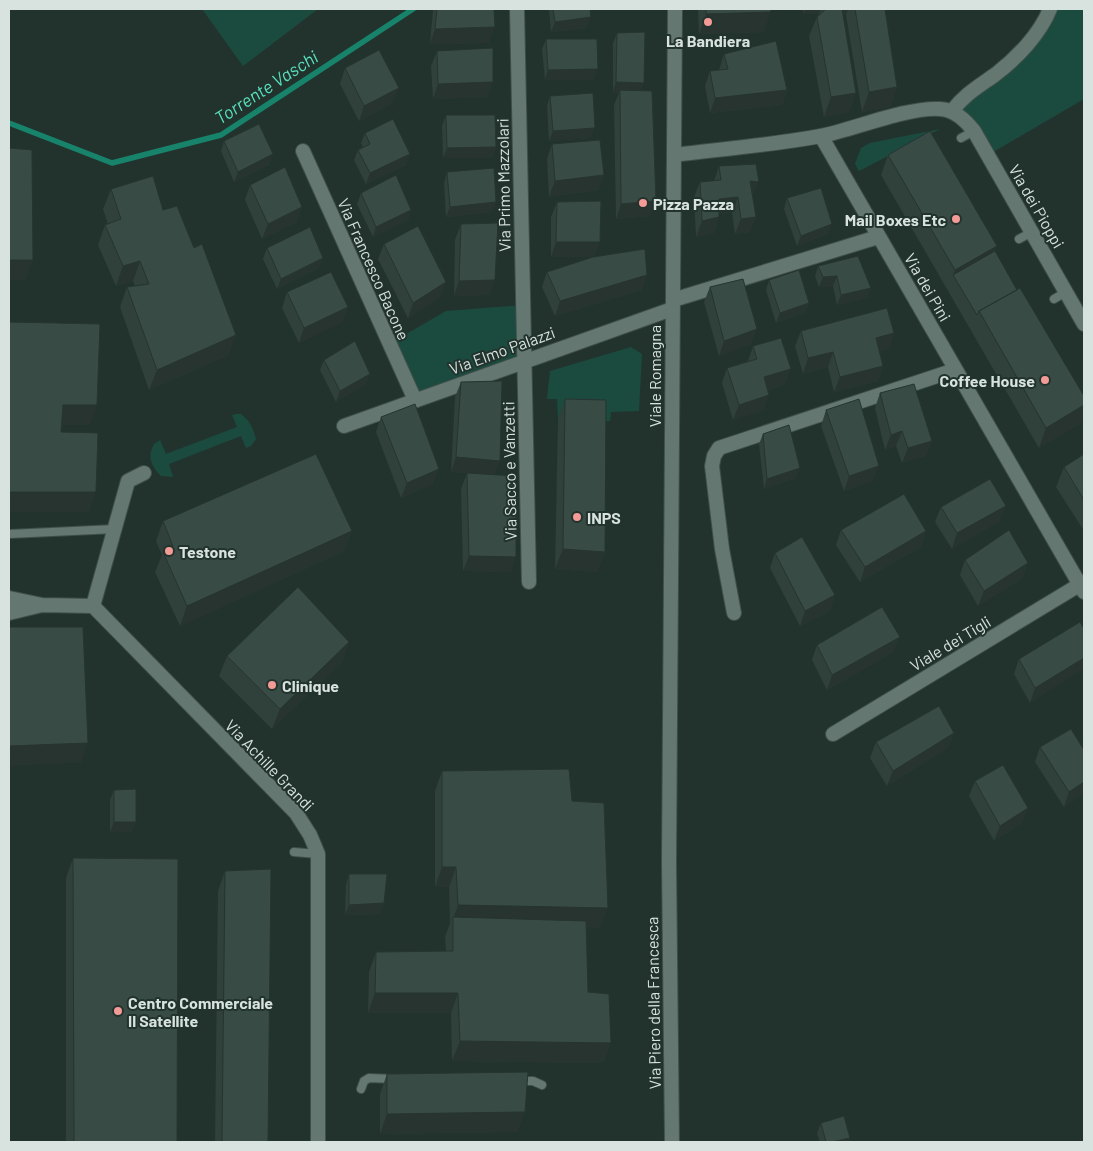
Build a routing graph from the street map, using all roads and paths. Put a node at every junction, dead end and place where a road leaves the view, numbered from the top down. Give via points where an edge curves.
1 (517, 9) edge
2 (675, 9) edge
3 (1050, 9) edge
4 (952, 112) junction
5 (974, 131) junction
6 (821, 136) junction
7 (961, 138) dead end
8 (303, 151) dead end
9 (674, 155) junction
10 (878, 237) junction
11 (672, 304) junction
12 (1084, 324) edge
13 (525, 360) junction
14 (955, 370) junction
15 (415, 400) junction
16 (344, 426) dead end
17 (144, 473) dead end
18 (115, 529) junction
19 (9, 534) edge
20 (529, 582) dead end
21 (1083, 586) edge
22 (9, 598) edge
23 (42, 605) junction
24 (93, 606) junction
25 (9, 613) edge
26 (734, 613) dead end
27 (833, 734) dead end
28 (294, 852) dead end
29 (318, 854) junction
30 (668, 863) joint
31 (398, 1079) edge
32 (512, 1080) edge
33 (542, 1086) dead end
34 (361, 1089) dead end
35 (318, 1142) edge
36 (672, 1142) edge

1 - 13 street, Via Primo Mazzolari
2 - 9 street, Viale Romagna
3 - 4 street via 1024,49 964,96
4 - 5 street, Via dei Pioppi
4 - 6 street via 940,109 920,111
5 - 7 lane
5 - 12 street, Via dei Pioppi via 1060,296
6 - 9 street
6 - 10 street, Via dei Pini
8 - 15 street, Via Francesco Bacone
9 - 11 street, Viale Romagna
10 - 11 street, Via Elmo Palazzi
10 - 14 street, Via dei Pini
11 - 13 street, Via Elmo Palazzi
11 - 30 street, Viale Romagna
13 - 15 street, Via Elmo Palazzi
13 - 20 street, Via Sacco e Vanzetti
14 - 21 street, Via dei Pini
14 - 26 street via 719,448 712,466
15 - 16 street, Via Elmo Palazzi
17 - 18 street via 128,481
18 - 19 lane
18 - 24 street
21 - 27 street, Viale dei Tigli
22 - 23 street
23 - 24 street
23 - 25 street
24 - 29 street, Via Achille Grandi via 296,813
28 - 29 lane
29 - 35 street, Via Achille Grandi
30 - 36 street, Via Piero della Francesca
31 - 34 lane via 369,1078
32 - 33 lane via 533,1081

